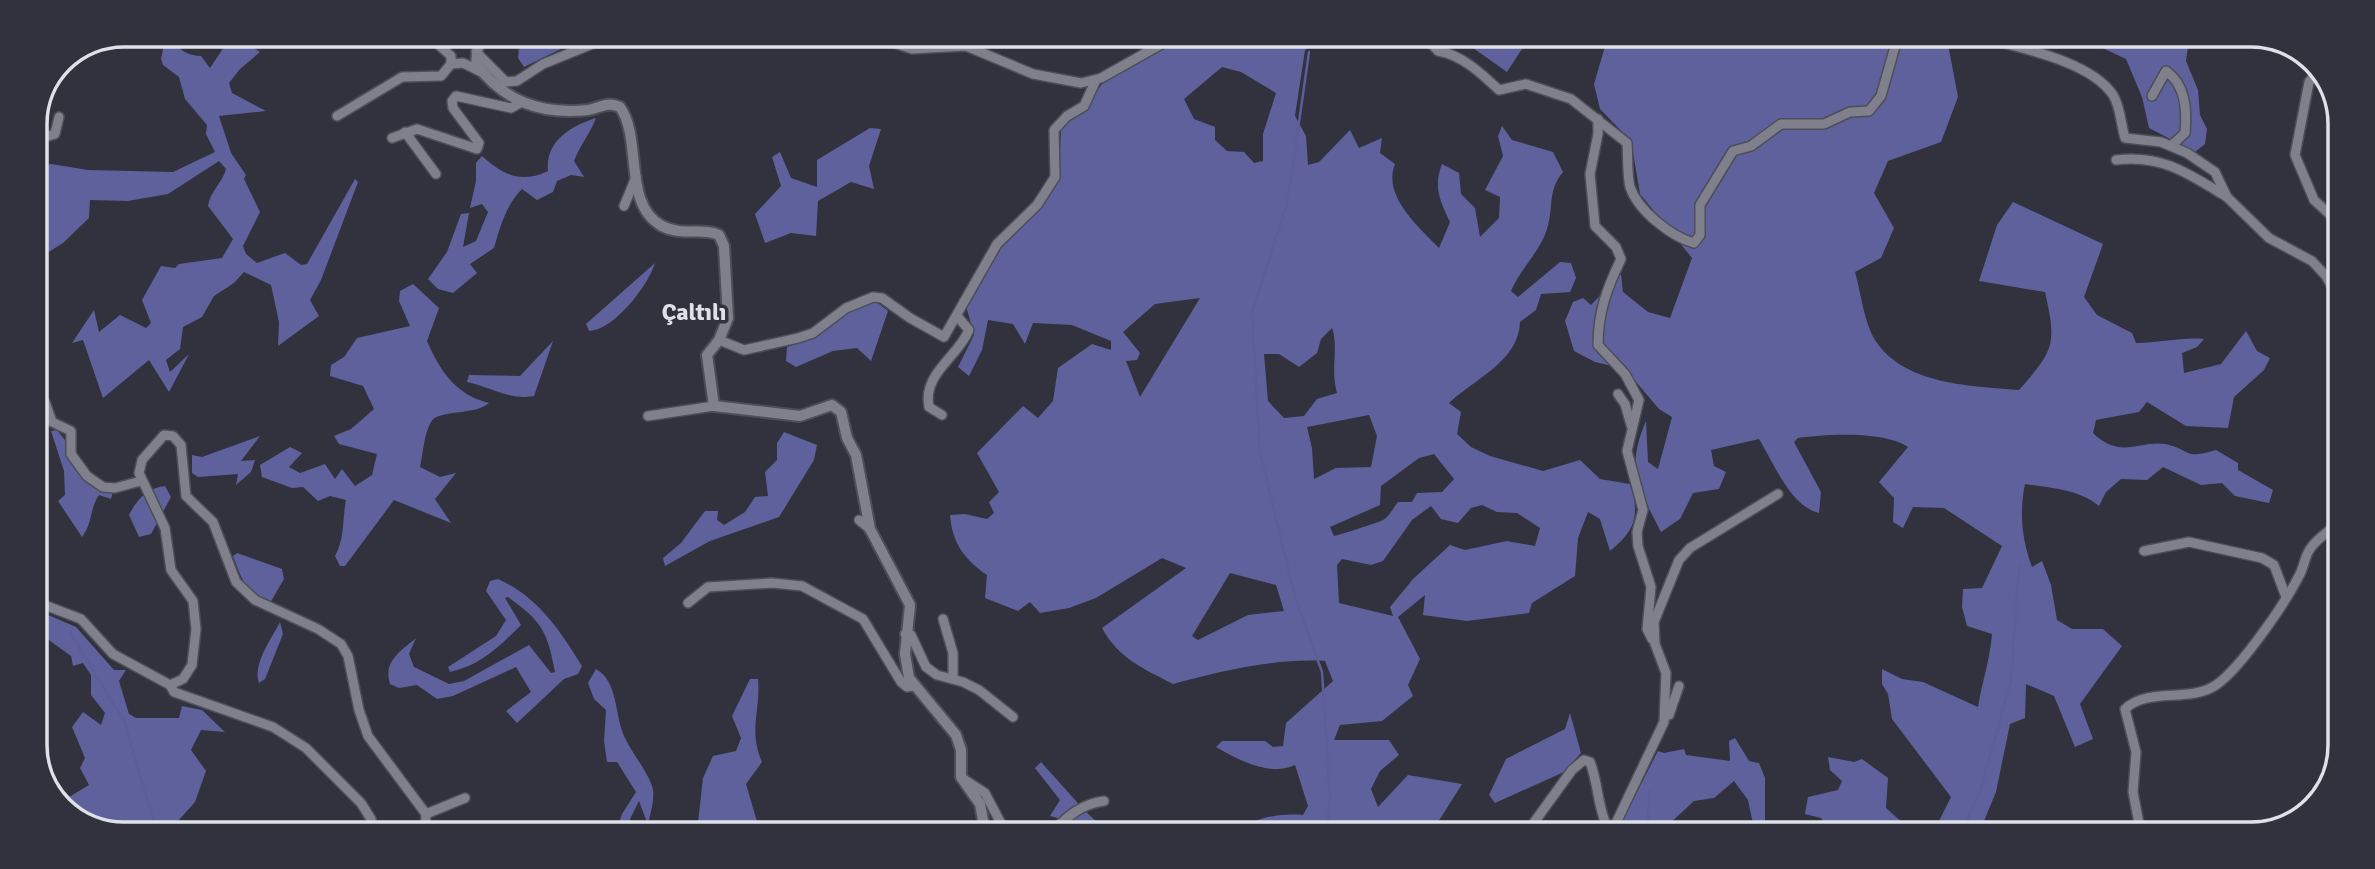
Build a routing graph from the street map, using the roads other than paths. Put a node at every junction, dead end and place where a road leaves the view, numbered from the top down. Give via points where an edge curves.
1 (441, 47) edge
2 (477, 47) edge
3 (584, 47) edge
4 (906, 47) edge
5 (948, 47) edge
6 (969, 47) edge
7 (1155, 47) edge
8 (1435, 47) edge
9 (1895, 47) edge
10 (2014, 47) edge
11 (476, 52) junction
12 (451, 64) junction
13 (482, 73) junction
14 (2312, 78) edge
15 (1096, 79) junction
16 (2152, 96) dead end
17 (520, 103) junction
18 (337, 116) dead end
19 (59, 117) dead end
20 (1598, 119) junction
21 (405, 132) junction
22 (47, 137) edge
23 (392, 138) dead end
24 (2171, 146) junction
25 (2116, 160) dead end
26 (436, 174) dead end
27 (637, 176) junction
28 (2227, 197) junction
29 (624, 206) dead end
30 (2328, 213) edge
31 (2328, 280) edge
32 (957, 316) junction
33 (719, 340) junction
34 (1618, 394) dead end
35 (715, 406) junction
36 (47, 408) edge
37 (942, 415) dead end
38 (648, 416) dead end
39 (1632, 430) junction
40 (141, 481) junction
41 (1778, 494) dead end
42 (859, 520) dead end
43 (870, 529) junction
44 (2328, 531) edge
45 (2144, 551) dead end
46 (2286, 597) junction
47 (688, 603) dead end
48 (47, 606) edge
49 (943, 619) dead end
50 (905, 634) junction
51 (1655, 644) junction
52 (953, 679) junction
53 (170, 685) junction
54 (915, 686) junction
55 (1679, 686) dead end
56 (1013, 717) dead end
57 (1664, 722) junction
58 (961, 777) junction
59 (465, 798) dead end
60 (1104, 801) dead end
61 (426, 814) junction
62 (371, 822) edge
63 (426, 822) edge
64 (983, 822) edge
65 (1000, 822) edge
66 (1062, 822) edge
67 (1534, 822) edge
68 (1604, 822) edge
69 (1616, 822) edge
70 (2139, 822) edge

1 - 12 street via 451,56
2 - 11 street
3 - 11 street via 517,81 506,82
4 - 5 street
6 - 15 street via 1057,81
7 - 15 street
8 - 20 street via 1468,64 1499,90 1525,84 1571,99
9 - 20 street via 1881,96 1869,111 1850,111 1824,124 1781,124 1751,146 1733,151 1700,205 1700,235 1694,243 1676,238 1651,216 1630,188 1627,143
10 - 24 street via 2091,74 2114,96 2125,138
11 - 13 street
12 - 13 street via 463,63
12 - 18 street via 441,76 402,77
13 - 17 street
14 - 30 street via 2295,155 2314,200
15 - 32 street via 1083,106 1054,130 1055,177 1037,205 997,244
16 - 24 street via 2166,71 2179,83 2185,133
17 - 21 street via 510,108 456,96 453,108 479,142 477,149 417,129
17 - 27 street via 562,109 617,106 628,128
19 - 22 street via 55,134
20 - 39 street via 1590,174 1595,226 1621,259 1604,295 1598,345 1625,374 1639,400
21 - 23 street
21 - 26 street
24 - 28 street via 2215,172
25 - 28 street via 2139,157 2161,161
27 - 29 street
27 - 33 street via 649,215 661,225 679,233 711,231 719,235 724,246 727,318
28 - 31 street via 2269,238 2312,261
32 - 33 street via 944,337 882,298 873,297 845,308 813,333 798,338 744,350
32 - 37 street via 968,330 964,341 936,375 927,398 929,407
33 - 35 street via 707,355
34 - 39 street
35 - 38 street
35 - 43 street via 800,416 832,405 838,408 856,454
36 - 40 street via 52,422 71,431 71,454 88,476 103,487
39 - 51 street via 1627,451 1643,510 1638,546 1651,587 1647,629
40 - 53 street via 165,528 171,570 193,601 192,665 183,678
40 - 61 street via 142,460 164,435 173,436 181,445 186,496 213,522 236,582 255,600 341,644 368,736
41 - 51 street via 1690,548 1679,560 1654,622
42 - 43 street
43 - 50 street via 910,605
44 - 46 street via 2310,548
45 - 46 street via 2189,541 2262,558 2274,565
46 - 70 street via 2244,656 2216,685 2189,694 2134,700 2125,709 2136,752 2133,792
47 - 54 street via 708,587 802,586 863,619 901,682
48 - 53 street via 81,619 113,654
49 - 52 street via 953,653
50 - 52 street via 911,635 926,667
50 - 54 street via 906,667
51 - 57 street via 1667,673
52 - 56 street via 979,690
53 - 62 street via 188,700 273,727 306,748 361,803
54 - 58 street via 956,735
55 - 57 street
57 - 69 street
58 - 64 street via 980,804
58 - 65 street via 985,793
59 - 61 street
60 - 66 street via 1087,803
61 - 63 street
67 - 68 street via 1572,769 1584,760 1590,762 1595,776

